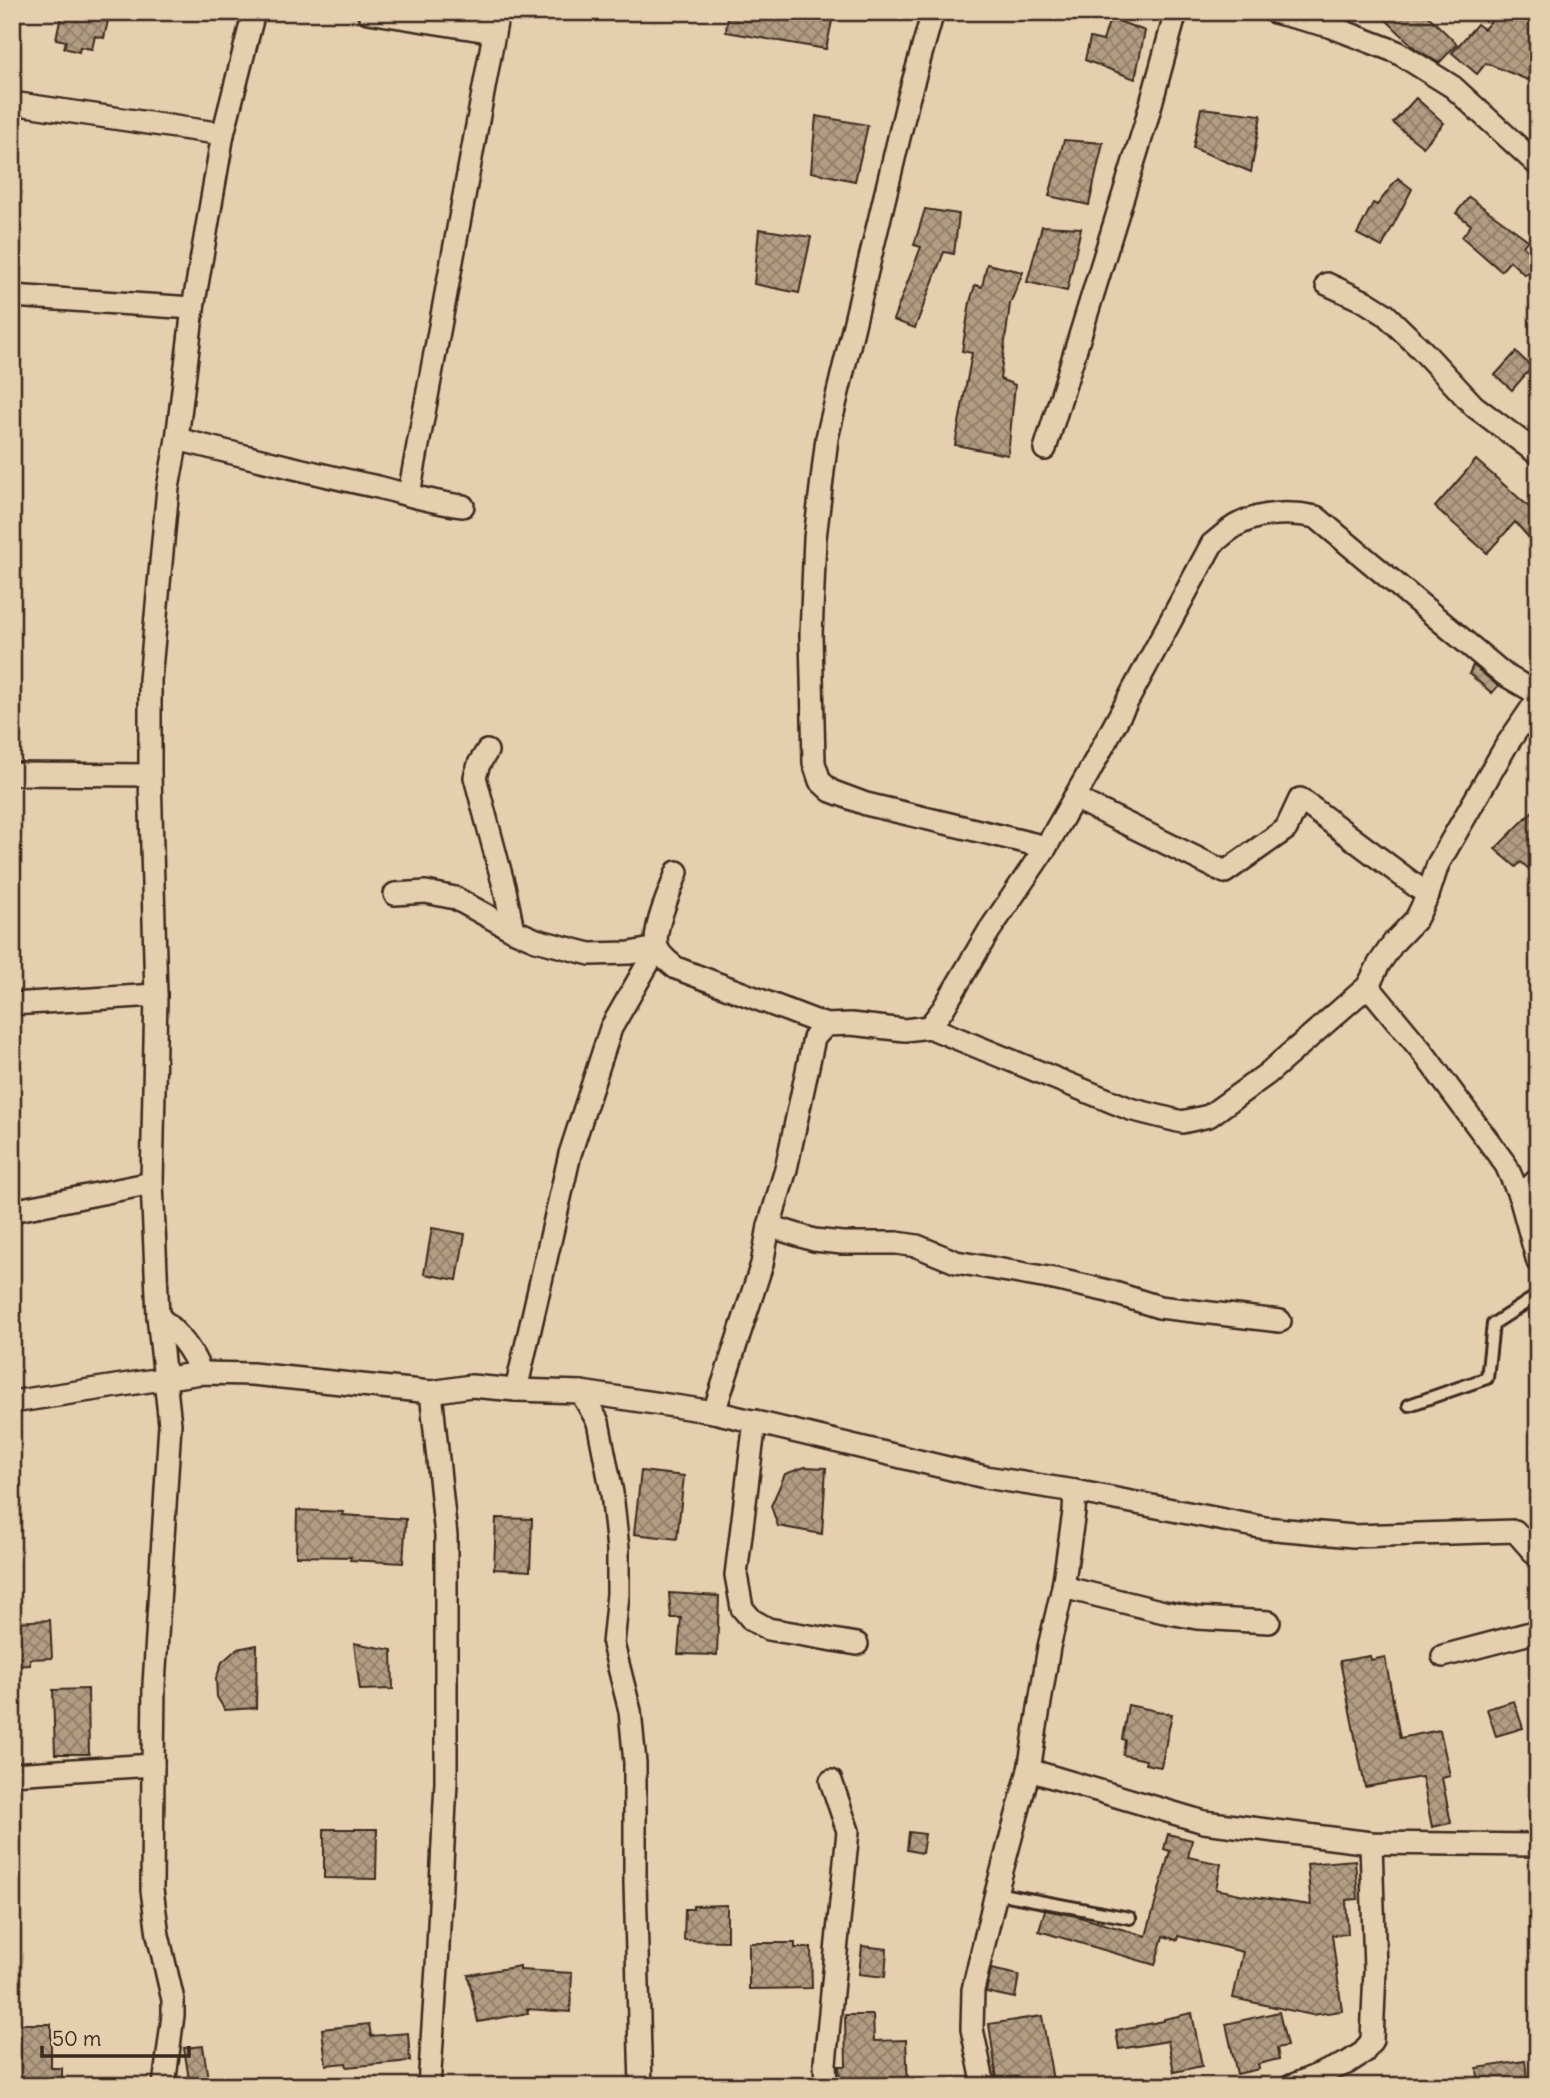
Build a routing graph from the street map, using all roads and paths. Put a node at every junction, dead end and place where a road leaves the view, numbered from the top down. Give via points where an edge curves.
1 (254, 12) edge
2 (368, 12) edge
3 (933, 12) edge
4 (1176, 12) edge
5 (1274, 12) edge
6 (496, 22) edge
7 (12, 103) edge
8 (223, 134) junction
9 (1538, 165) edge
10 (1327, 285) dead end
11 (12, 296) edge
12 (193, 308) junction
13 (177, 439) junction
14 (1045, 449) dead end
15 (1538, 454) edge
16 (409, 494) junction
17 (463, 506) dead end
18 (1538, 696) edge
19 (487, 751) dead end
20 (12, 774) edge
21 (150, 775) junction
22 (1074, 798) junction
23 (1046, 847) junction
24 (677, 872) dead end
25 (395, 894) dead end
26 (1428, 895) junction
27 (513, 930) junction
28 (657, 947) junction
29 (1368, 986) junction
30 (156, 995) junction
31 (12, 1004) edge
32 (826, 1026) junction
33 (929, 1027) junction
34 (1538, 1179) edge
35 (152, 1183) junction
36 (1520, 1197) junction
37 (12, 1211) edge
38 (769, 1226) junction
39 (1538, 1262) edge
40 (1538, 1295) edge
41 (158, 1316) junction
42 (1280, 1321) dead end
43 (201, 1373) junction
44 (166, 1379) junction
45 (516, 1390) junction
46 (432, 1392) junction
47 (581, 1392) junction
48 (12, 1402) edge
49 (1409, 1405) dead end
50 (714, 1412) junction
51 (755, 1421) junction
52 (1075, 1491) junction
53 (1538, 1557) edge
54 (1063, 1587) junction
55 (1269, 1622) dead end
56 (1538, 1631) edge
57 (857, 1644) dead end
58 (1443, 1656) dead end
59 (153, 1765) junction
60 (1030, 1770) junction
61 (12, 1774) edge
62 (831, 1782) dead end
63 (1371, 1843) junction
64 (1538, 1845) edge
65 (996, 1893) junction
66 (1130, 1918) dead end
67 (164, 2086) edge
68 (429, 2086) edge
69 (641, 2086) edge
70 (826, 2086) edge
71 (984, 2086) edge
72 (1291, 2086) edge

1 - 8 street
2 - 6 street
3 - 23 street via 904,113 825,449 811,635 814,763 820,780 831,791 866,804
4 - 14 street
5 - 9 street via 1329,26 1397,52 1453,87
6 - 16 street
7 - 8 street
8 - 12 street
10 - 15 street via 1385,314 1474,406
11 - 12 street
12 - 13 street
13 - 16 street
13 - 21 street via 150,680
16 - 17 street
18 - 22 street via 1505,675 1316,517 1292,512 1270,515 1240,523 1212,544
18 - 26 street via 1438,864
19 - 27 street via 474,778
20 - 21 street
21 - 30 street
22 - 23 street
22 - 26 street via 1225,872 1286,829 1300,799
23 - 33 street
24 - 28 street via 656,933
25 - 27 street via 426,892 455,898
26 - 29 street
27 - 28 street via 590,954
28 - 32 street via 676,968
28 - 45 street via 611,1028 570,1154
29 - 33 street via 1266,1074 1209,1116 1182,1122 1130,1108
29 - 36 street via 1506,1165
30 - 31 street
30 - 35 street
32 - 33 street
32 - 38 street via 814,1038
34 - 36 street
35 - 37 street
35 - 41 street
36 - 39 street
38 - 42 street via 814,1240 917,1247 956,1262 1054,1279 1160,1307
38 - 50 street via 752,1298
40 - 49 lane via 1493,1324 1487,1378
41 - 43 street via 192,1351
41 - 44 street
43 - 44 street
43 - 46 street
44 - 48 street
44 - 59 street via 170,1423
45 - 46 street via 471,1386
45 - 47 street
46 - 68 street via 446,1536 446,1782
47 - 50 street
47 - 69 street via 598,1422 618,1549 613,1644 630,1712 635,1763
50 - 51 street
51 - 52 street via 985,1477
51 - 57 street via 736,1574 742,1608 768,1629
52 - 53 street via 1265,1528 1353,1536 1515,1531
52 - 54 street
54 - 55 street via 1197,1618
54 - 60 street
56 - 58 street
59 - 61 street
59 - 67 street via 152,1890 173,2000
60 - 63 street via 1203,1822
60 - 65 street
62 - 70 street via 848,1831
63 - 64 street
63 - 72 street via 1372,2040 1347,2063
65 - 66 lane
65 - 71 street via 973,1990 972,2029

